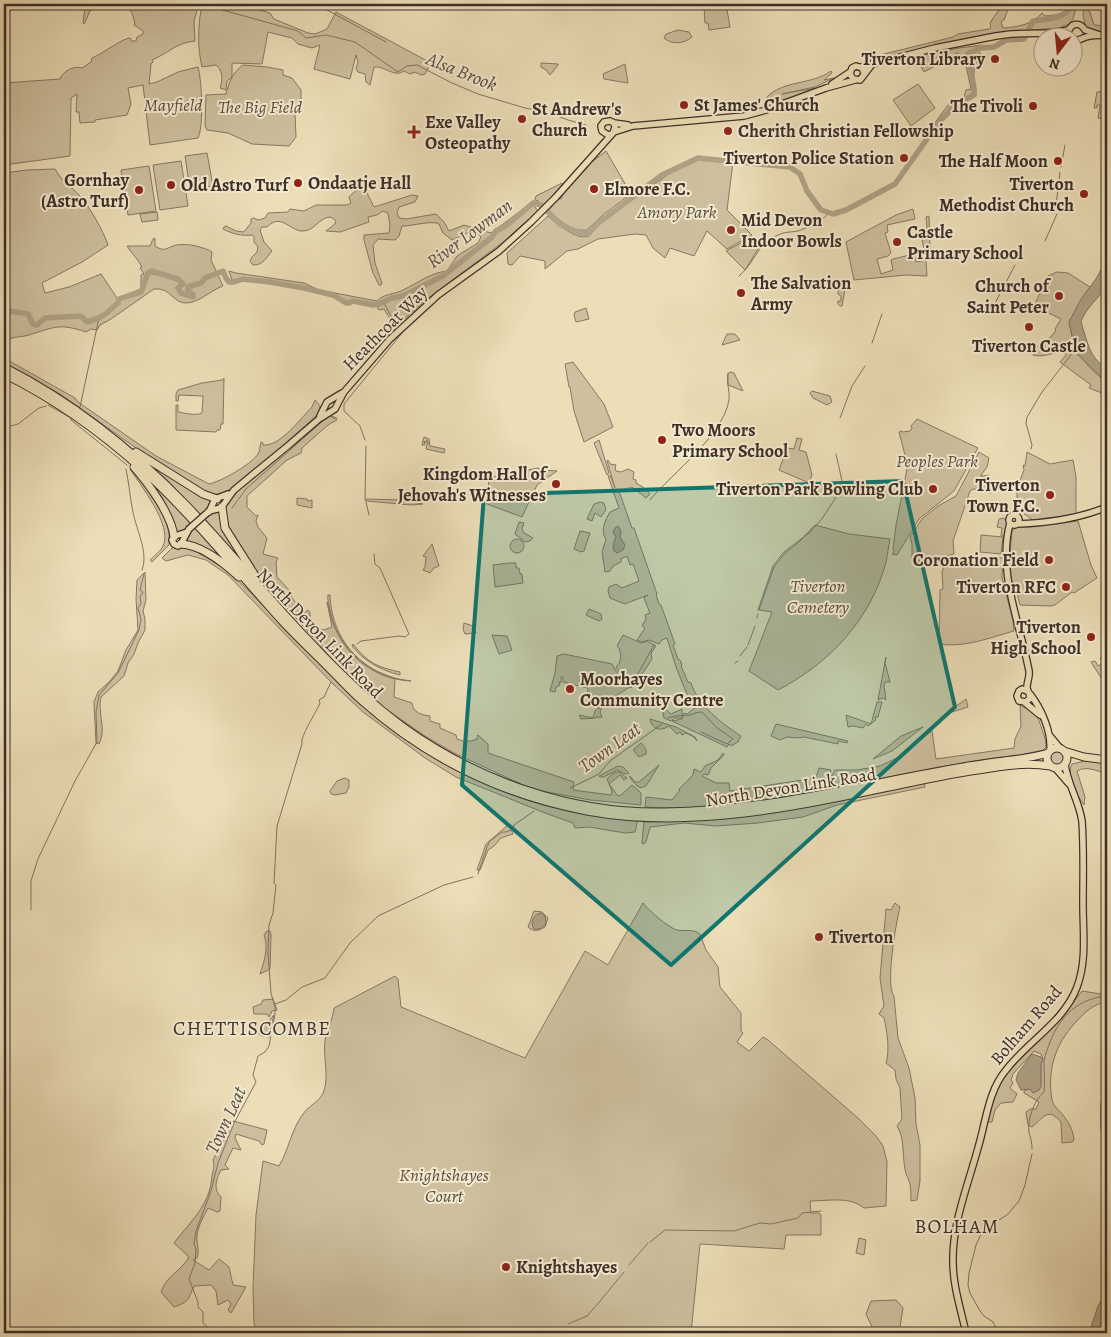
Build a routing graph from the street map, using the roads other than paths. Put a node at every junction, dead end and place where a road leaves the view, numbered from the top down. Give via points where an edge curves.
1 (1072, 28) edge
2 (1084, 28) edge
3 (1085, 30) joint
4 (1034, 33) edge
5 (1084, 34) edge
6 (1100, 35) junction
7 (1107, 35) edge
8 (1084, 38) edge
9 (873, 63) junction
10 (860, 67) junction
11 (850, 72) junction
12 (864, 73) junction
13 (855, 80) junction
14 (826, 88) junction
15 (614, 123) junction
16 (633, 126) junction
17 (603, 133) junction
18 (613, 133) junction
19 (602, 145) junction
20 (4, 367) edge
21 (4, 374) edge
22 (344, 392) junction
23 (331, 400) junction
24 (337, 406) junction
25 (328, 409) junction
26 (86, 424) junction
27 (103, 429) junction
28 (219, 503) junction
29 (1107, 507) edge
30 (188, 530) junction
31 (174, 537) junction
32 (182, 544) junction
33 (257, 591) junction
34 (278, 606) junction
35 (1027, 666) junction
36 (1019, 691) junction
37 (1029, 692) junction
38 (1024, 702) junction
39 (1042, 716) junction
40 (1049, 734) junction
41 (1062, 750) junction
42 (1049, 752) junction
43 (1087, 758) junction
44 (1107, 760) edge
45 (1066, 764) junction
46 (1053, 768) junction
47 (1070, 786) junction
48 (966, 1333) edge

1 - 2 main road via 1077,24
3 - 5 main road
3 - 6 main road
4 - 9 main road via 965,42
6 - 7 main road
6 - 8 main road
9 - 10 main road
9 - 12 main road
10 - 11 main road via 854,67
10 - 12 main road
11 - 13 main road
11 - 14 main road
12 - 13 main road via 862,79
13 - 14 main road
14 - 16 main road via 744,116
15 - 16 main road
15 - 17 main road via 607,120 603,123
15 - 18 main road
16 - 18 main road
17 - 18 main road
17 - 19 main road
18 - 19 main road, Heathcoat Way
19 - 22 main road, Heathcoat Way via 540,214 411,319 380,349
20 - 27 highway, North Devon Link Road via 65,402
21 - 26 highway, North Devon Link Road via 37,391
22 - 23 main road, Heathcoat Way
22 - 24 main road, Heathcoat Way
23 - 24 main road
23 - 25 main road via 327,402
24 - 25 main road via 334,410
25 - 28 main road
26 - 31 highway via 144,479 170,523
26 - 33 highway, North Devon Link Road via 130,458 166,492
27 - 28 highway
27 - 34 highway, North Devon Link Road via 169,488
28 - 30 main road, bridge
28 - 34 highway via 229,534
29 - 35 main road via 1072,519 1015,522 1008,534 1007,577
30 - 31 main road
30 - 32 main road
31 - 32 main road via 174,544
32 - 33 highway via 193,546 215,559
33 - 46 highway, North Devon Link Road via 350,690 400,731 481,778 563,806 631,816 712,816 798,804 989,768 1032,764
34 - 42 highway, North Devon Link Road via 354,686 418,737 457,760 512,785 589,806 663,812 746,807 947,770 1033,758
35 - 36 main road via 1026,678
35 - 37 main road
36 - 37 main road
36 - 38 main road via 1017,698
37 - 38 main road via 1029,699
37 - 39 main road
38 - 39 main road
39 - 40 main road
40 - 41 main road
40 - 42 main road
41 - 42 highway via 1054,748
41 - 43 highway
41 - 45 highway via 1067,756
42 - 46 highway via 1047,759
43 - 44 highway
43 - 45 highway
45 - 46 highway
45 - 47 main road, Bolham Road
46 - 47 main road, Bolham Road
47 - 48 main road, Bolham Road via 1080,809 1083,830 1082,972 1069,1003 1006,1070 992,1097 955,1237 954,1279

